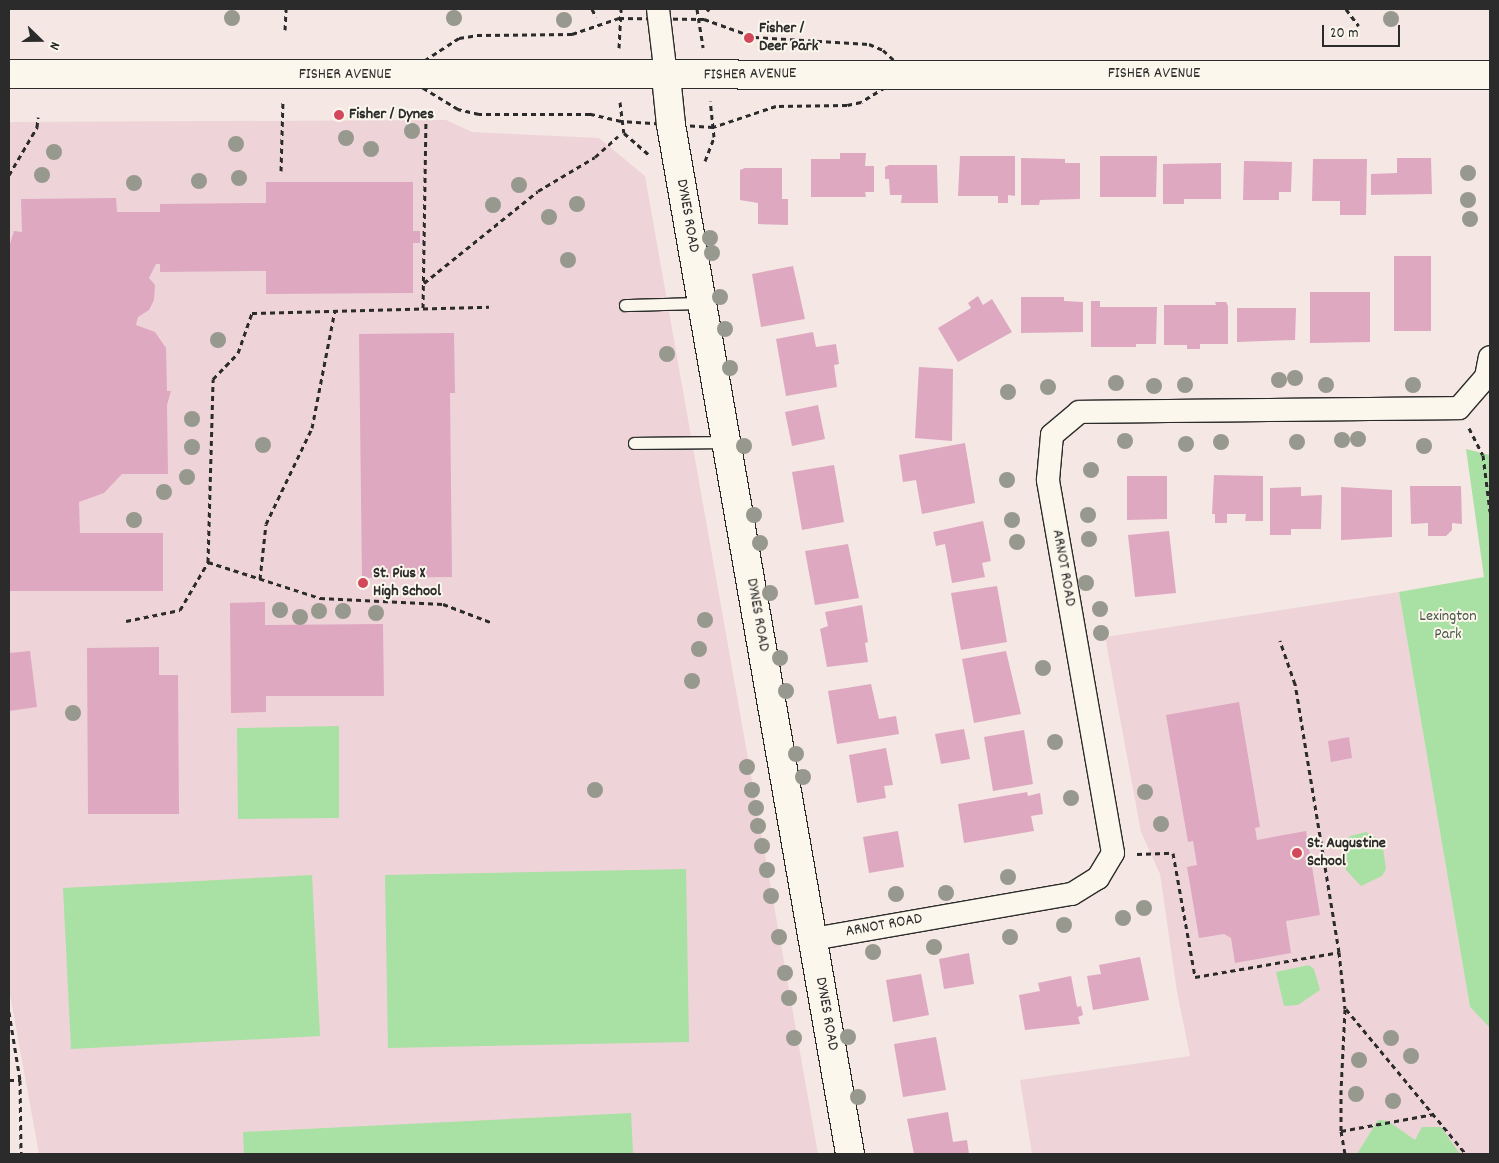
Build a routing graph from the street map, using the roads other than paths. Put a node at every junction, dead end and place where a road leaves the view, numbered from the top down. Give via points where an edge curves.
1 (658, 9) edge
2 (9, 74) edge
3 (1490, 75) edge
4 (666, 76) junction
5 (702, 303) junction
6 (624, 305) dead end
7 (1490, 357) edge
8 (726, 442) junction
9 (634, 443) dead end
10 (813, 939) junction
11 (850, 1154) edge

1 - 4 street
2 - 4 main road, FISHER AVENUE
3 - 4 main road, FISHER AVENUE via 908,73
4 - 5 main road, DYNES ROAD
5 - 6 lane
5 - 8 main road, DYNES ROAD
7 - 10 street, ARNOT ROAD via 1486,378 1459,408 1079,412 1052,435 1048,480 1113,853 1098,878 1072,894
8 - 9 lane
8 - 10 main road, DYNES ROAD
10 - 11 main road, DYNES ROAD

